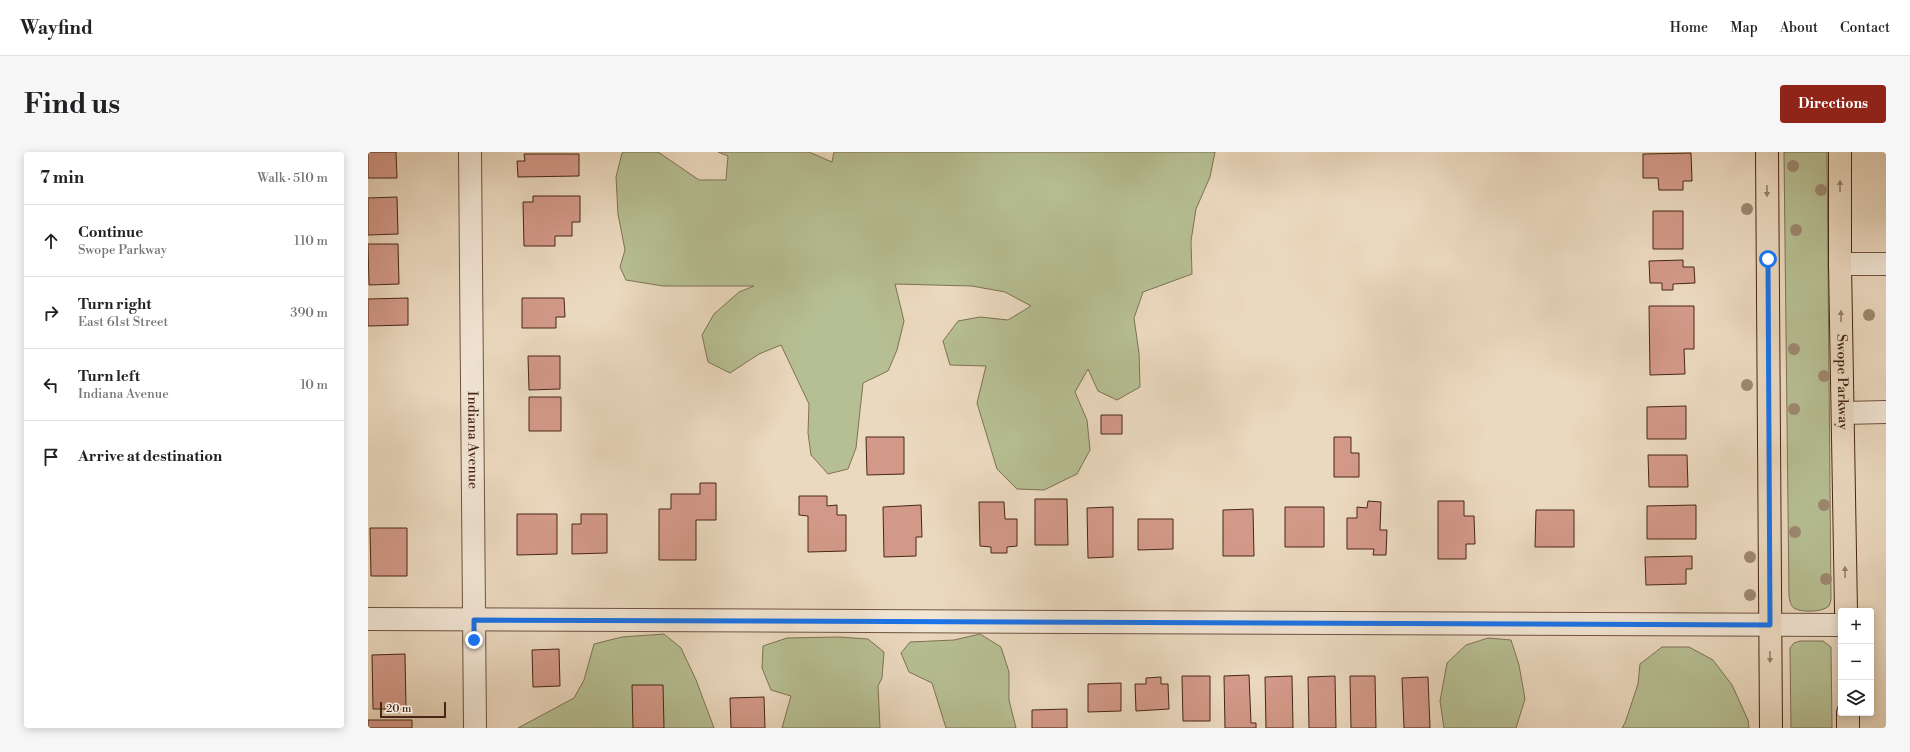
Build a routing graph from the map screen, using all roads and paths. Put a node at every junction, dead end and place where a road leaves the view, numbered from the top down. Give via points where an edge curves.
1 (470, 152) edge
2 (1767, 152) edge
3 (1840, 152) edge
4 (1840, 264) junction
5 (1886, 264) edge
6 (1886, 412) edge
7 (1843, 413) junction
8 (1846, 608) edge
9 (368, 619) edge
10 (474, 620) junction
11 (1770, 625) junction
12 (1838, 625) edge
13 (1848, 716) edge
14 (475, 728) edge
15 (1771, 728) edge
16 (1848, 728) edge

1 - 10 street, Indiana Avenue
2 -> 11 main road
4 -> 3 main road, Swope Parkway
4 - 5 street
7 -> 4 main road, Swope Parkway
6 - 7 street
8 -> 7 main road, Swope Parkway
9 - 10 street
10 - 11 street
10 - 14 street, Indiana Avenue
11 - 12 street
11 -> 15 main road
13 - 16 main road

